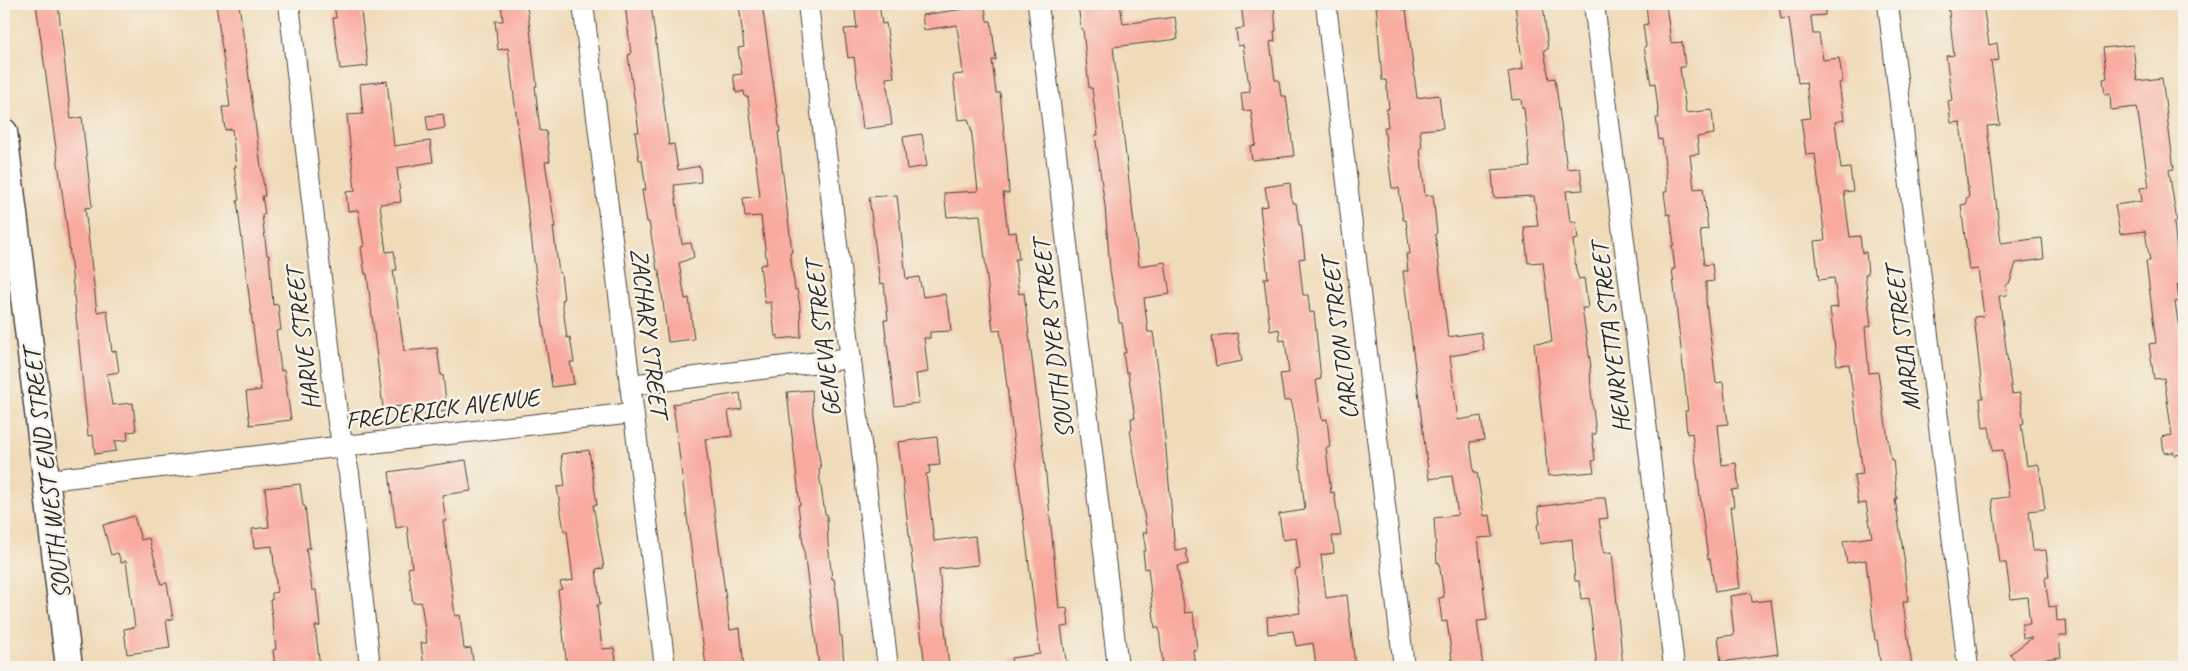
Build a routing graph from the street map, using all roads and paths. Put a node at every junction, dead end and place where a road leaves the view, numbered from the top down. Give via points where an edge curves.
1 (289, 4) edge
2 (582, 4) edge
3 (808, 4) edge
4 (1038, 4) edge
5 (1326, 4) edge
6 (1594, 4) edge
7 (1888, 4) edge
8 (4, 132) edge
9 (851, 358) junction
10 (630, 385) junction
11 (633, 412) junction
12 (343, 446) junction
13 (48, 480) junction
14 (69, 667) edge
15 (370, 667) edge
16 (665, 667) edge
17 (888, 667) edge
18 (1118, 667) edge
19 (1404, 667) edge
20 (1674, 667) edge
21 (1968, 667) edge

1 - 12 street, HARVE STREET
2 - 10 street, ZACHARY STREET
3 - 9 street, GENEVA STREET
4 - 18 street, SOUTH DYER STREET
5 - 19 street, CARLTON STREET
6 - 20 street, HENRYETTA STREET via 1638,344
7 - 21 street, MARIA STREET
8 - 13 street, SOUTH WEST END STREET
9 - 10 street
9 - 17 street, GENEVA STREET
10 - 11 street, ZACHARY STREET
11 - 12 street, FREDERICK AVENUE
11 - 16 street, ZACHARY STREET
12 - 13 street, FREDERICK AVENUE
12 - 15 street, HARVE STREET via 349,473
13 - 14 street, SOUTH WEST END STREET

